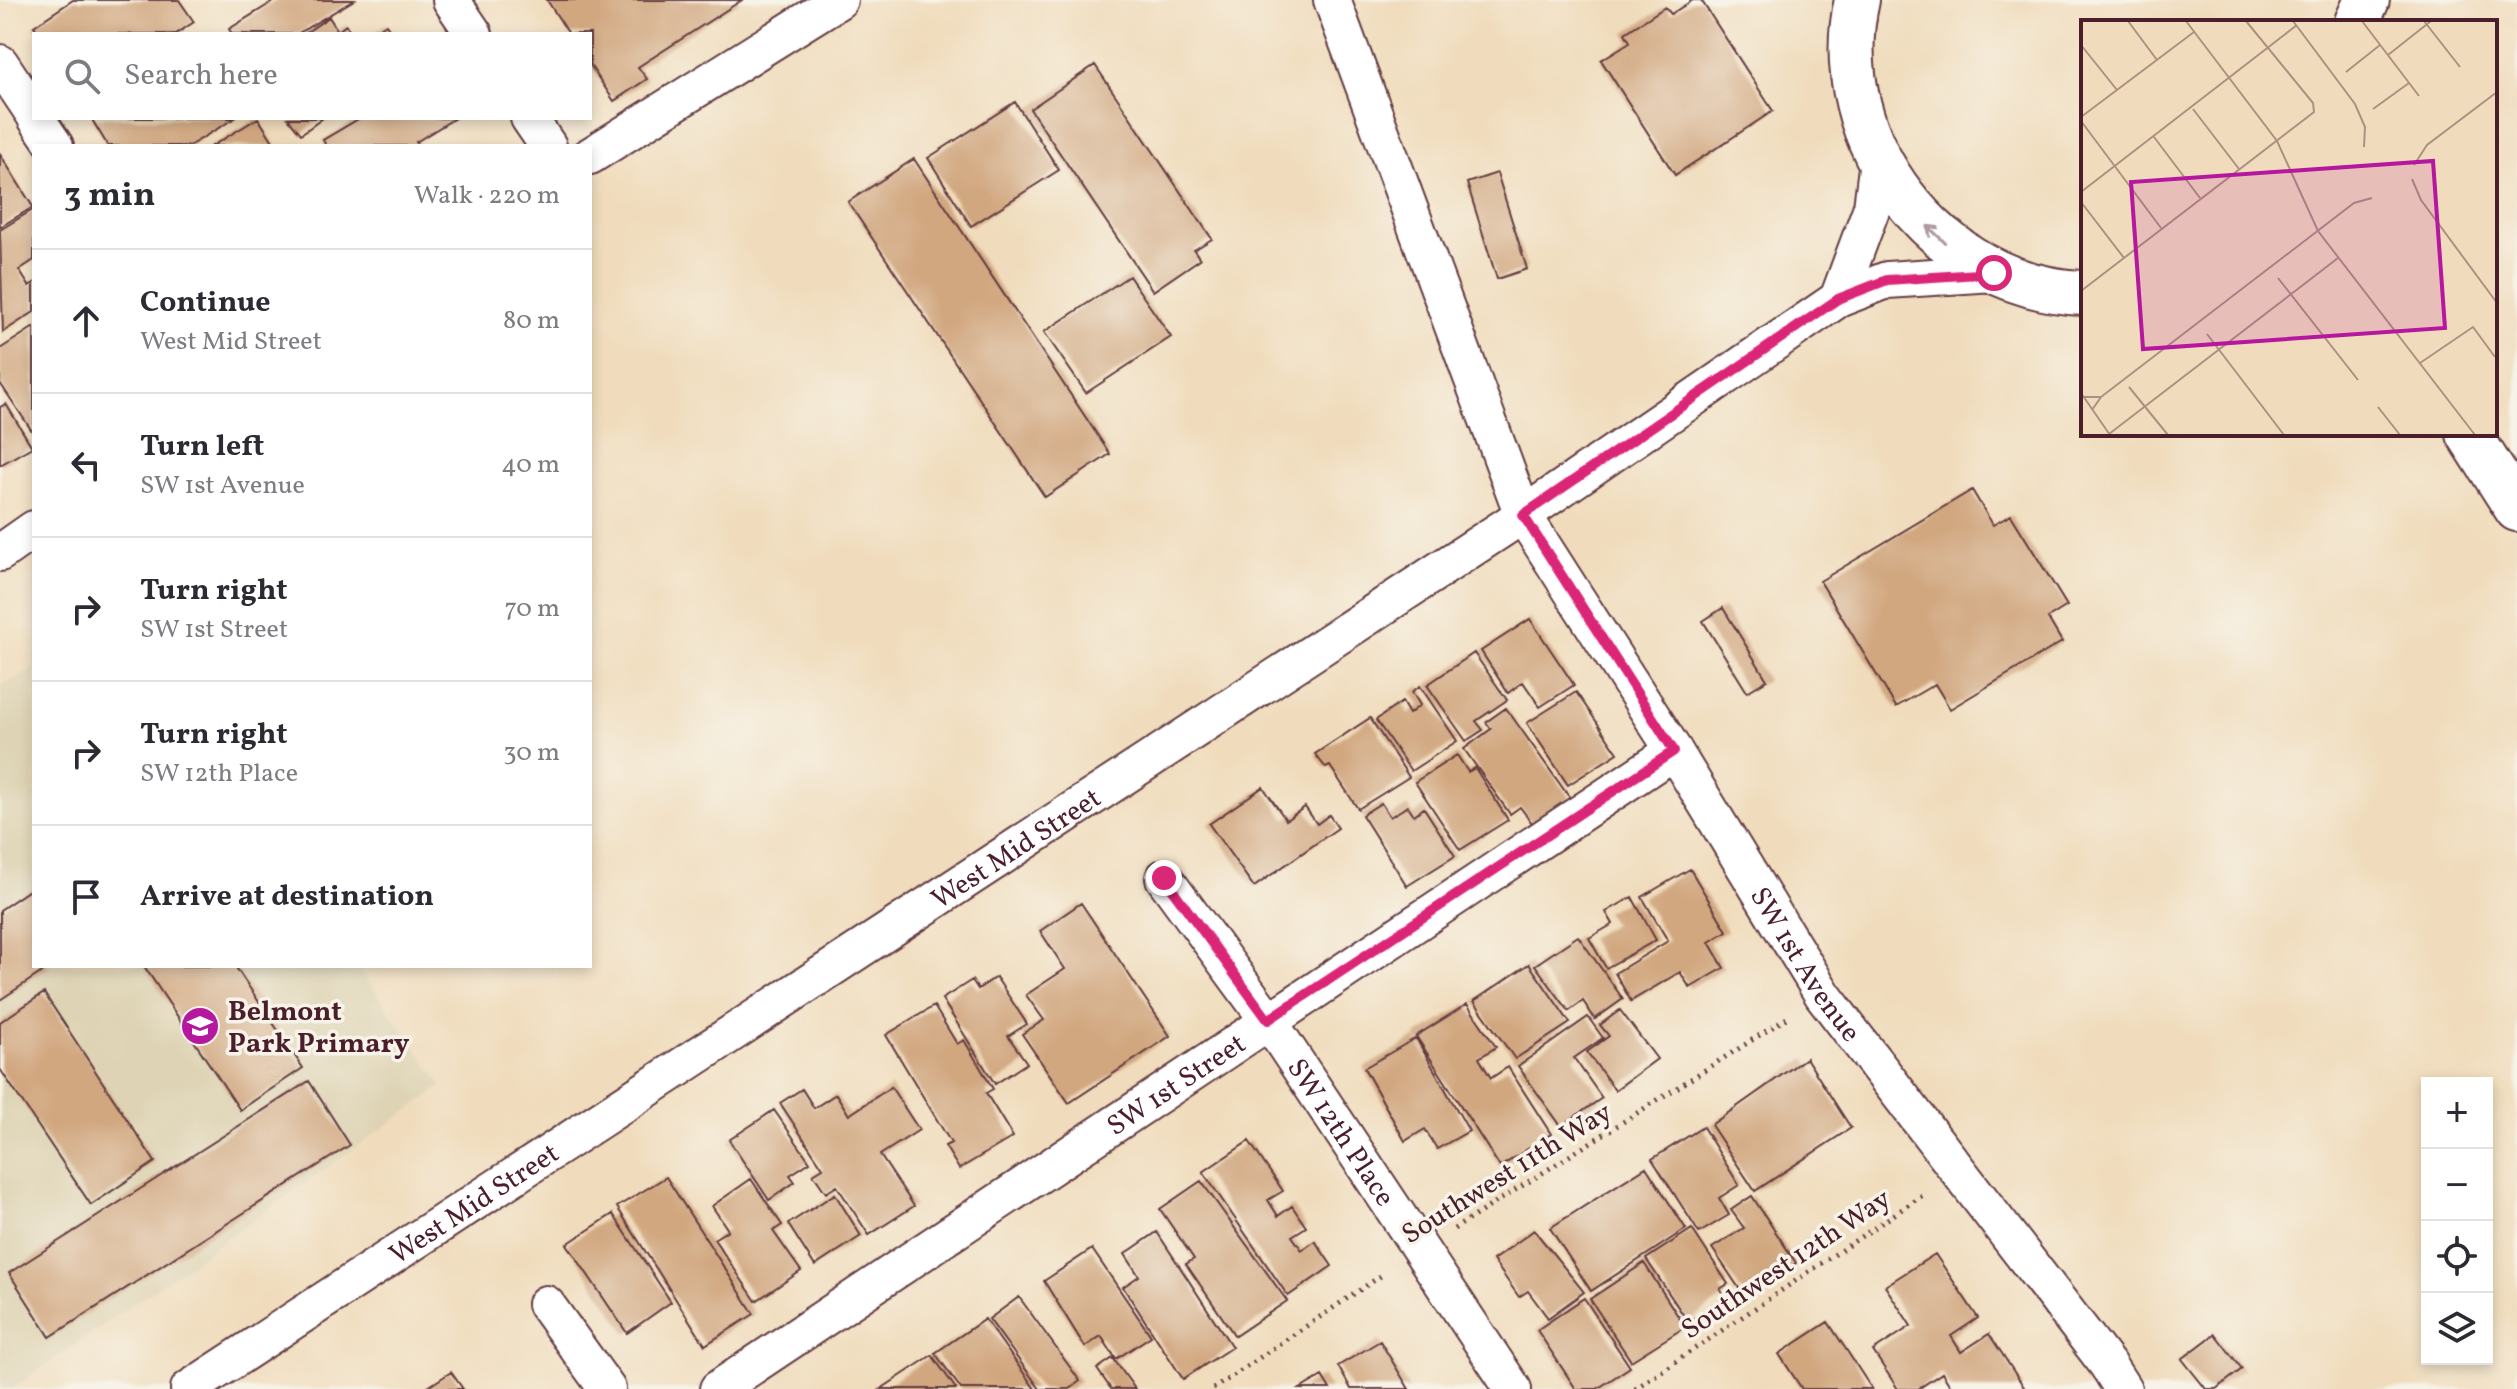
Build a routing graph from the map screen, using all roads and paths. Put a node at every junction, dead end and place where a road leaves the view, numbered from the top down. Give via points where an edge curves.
1 (451, 0) edge
2 (839, 0) edge
3 (1332, 0) edge
4 (1857, 0) edge
5 (2344, 0) edge
6 (2367, 0) edge
7 (2348, 20) edge
8 (2358, 20) edge
9 (473, 32) edge
10 (0, 63) edge
11 (32, 111) edge
12 (38, 120) edge
13 (530, 120) edge
14 (54, 144) edge
15 (547, 144) edge
16 (592, 155) edge
17 (1878, 160) junction
18 (1994, 273) junction
19 (2081, 293) edge
20 (1838, 299) junction
21 (2470, 436) edge
22 (2517, 509) edge
23 (1523, 515) junction
24 (32, 530) edge
25 (0, 553) edge
26 (1674, 751) junction
27 (1164, 878) dead end
28 (1823, 995) junction
29 (1268, 1020) junction
30 (1959, 1170) junction
31 (1420, 1250) junction
32 (546, 1304) dead end
33 (189, 1389) edge
34 (607, 1389) edge
35 (718, 1389) edge
36 (1213, 1389) edge
37 (1513, 1389) edge
38 (1635, 1389) edge
39 (2123, 1389) edge

1 - 9 street
2 - 16 street
3 - 23 street, SW 1st Avenue
4 - 17 street via 1851,26 1855,95
5 - 7 street
6 - 8 street
10 - 11 street
12 - 14 street
13 - 15 street
18 -> 17 street via 1937,235 1908,206
17 - 20 street via 1872,207
18 - 19 street via 2057,292
18 - 20 street, West Mid Street via 1887,280
20 - 23 street, West Mid Street
21 - 22 street
23 - 26 street, SW 1st Avenue
23 - 33 street, West Mid Street
24 - 25 street
26 - 28 street, SW 1st Avenue
26 - 29 street, SW 1st Street
27 - 29 street, SW 12th Place
28 - 30 street, SW 1st Avenue
28 - 31 path, Southwest 11th Way
29 - 31 street, SW 12th Place
29 - 35 street, SW 1st Street
30 - 38 path, Southwest 12th Way
30 - 39 street, SW 1st Avenue
31 - 36 path, Southwest 11th Way
31 - 37 street, SW 12th Place
32 - 34 street

